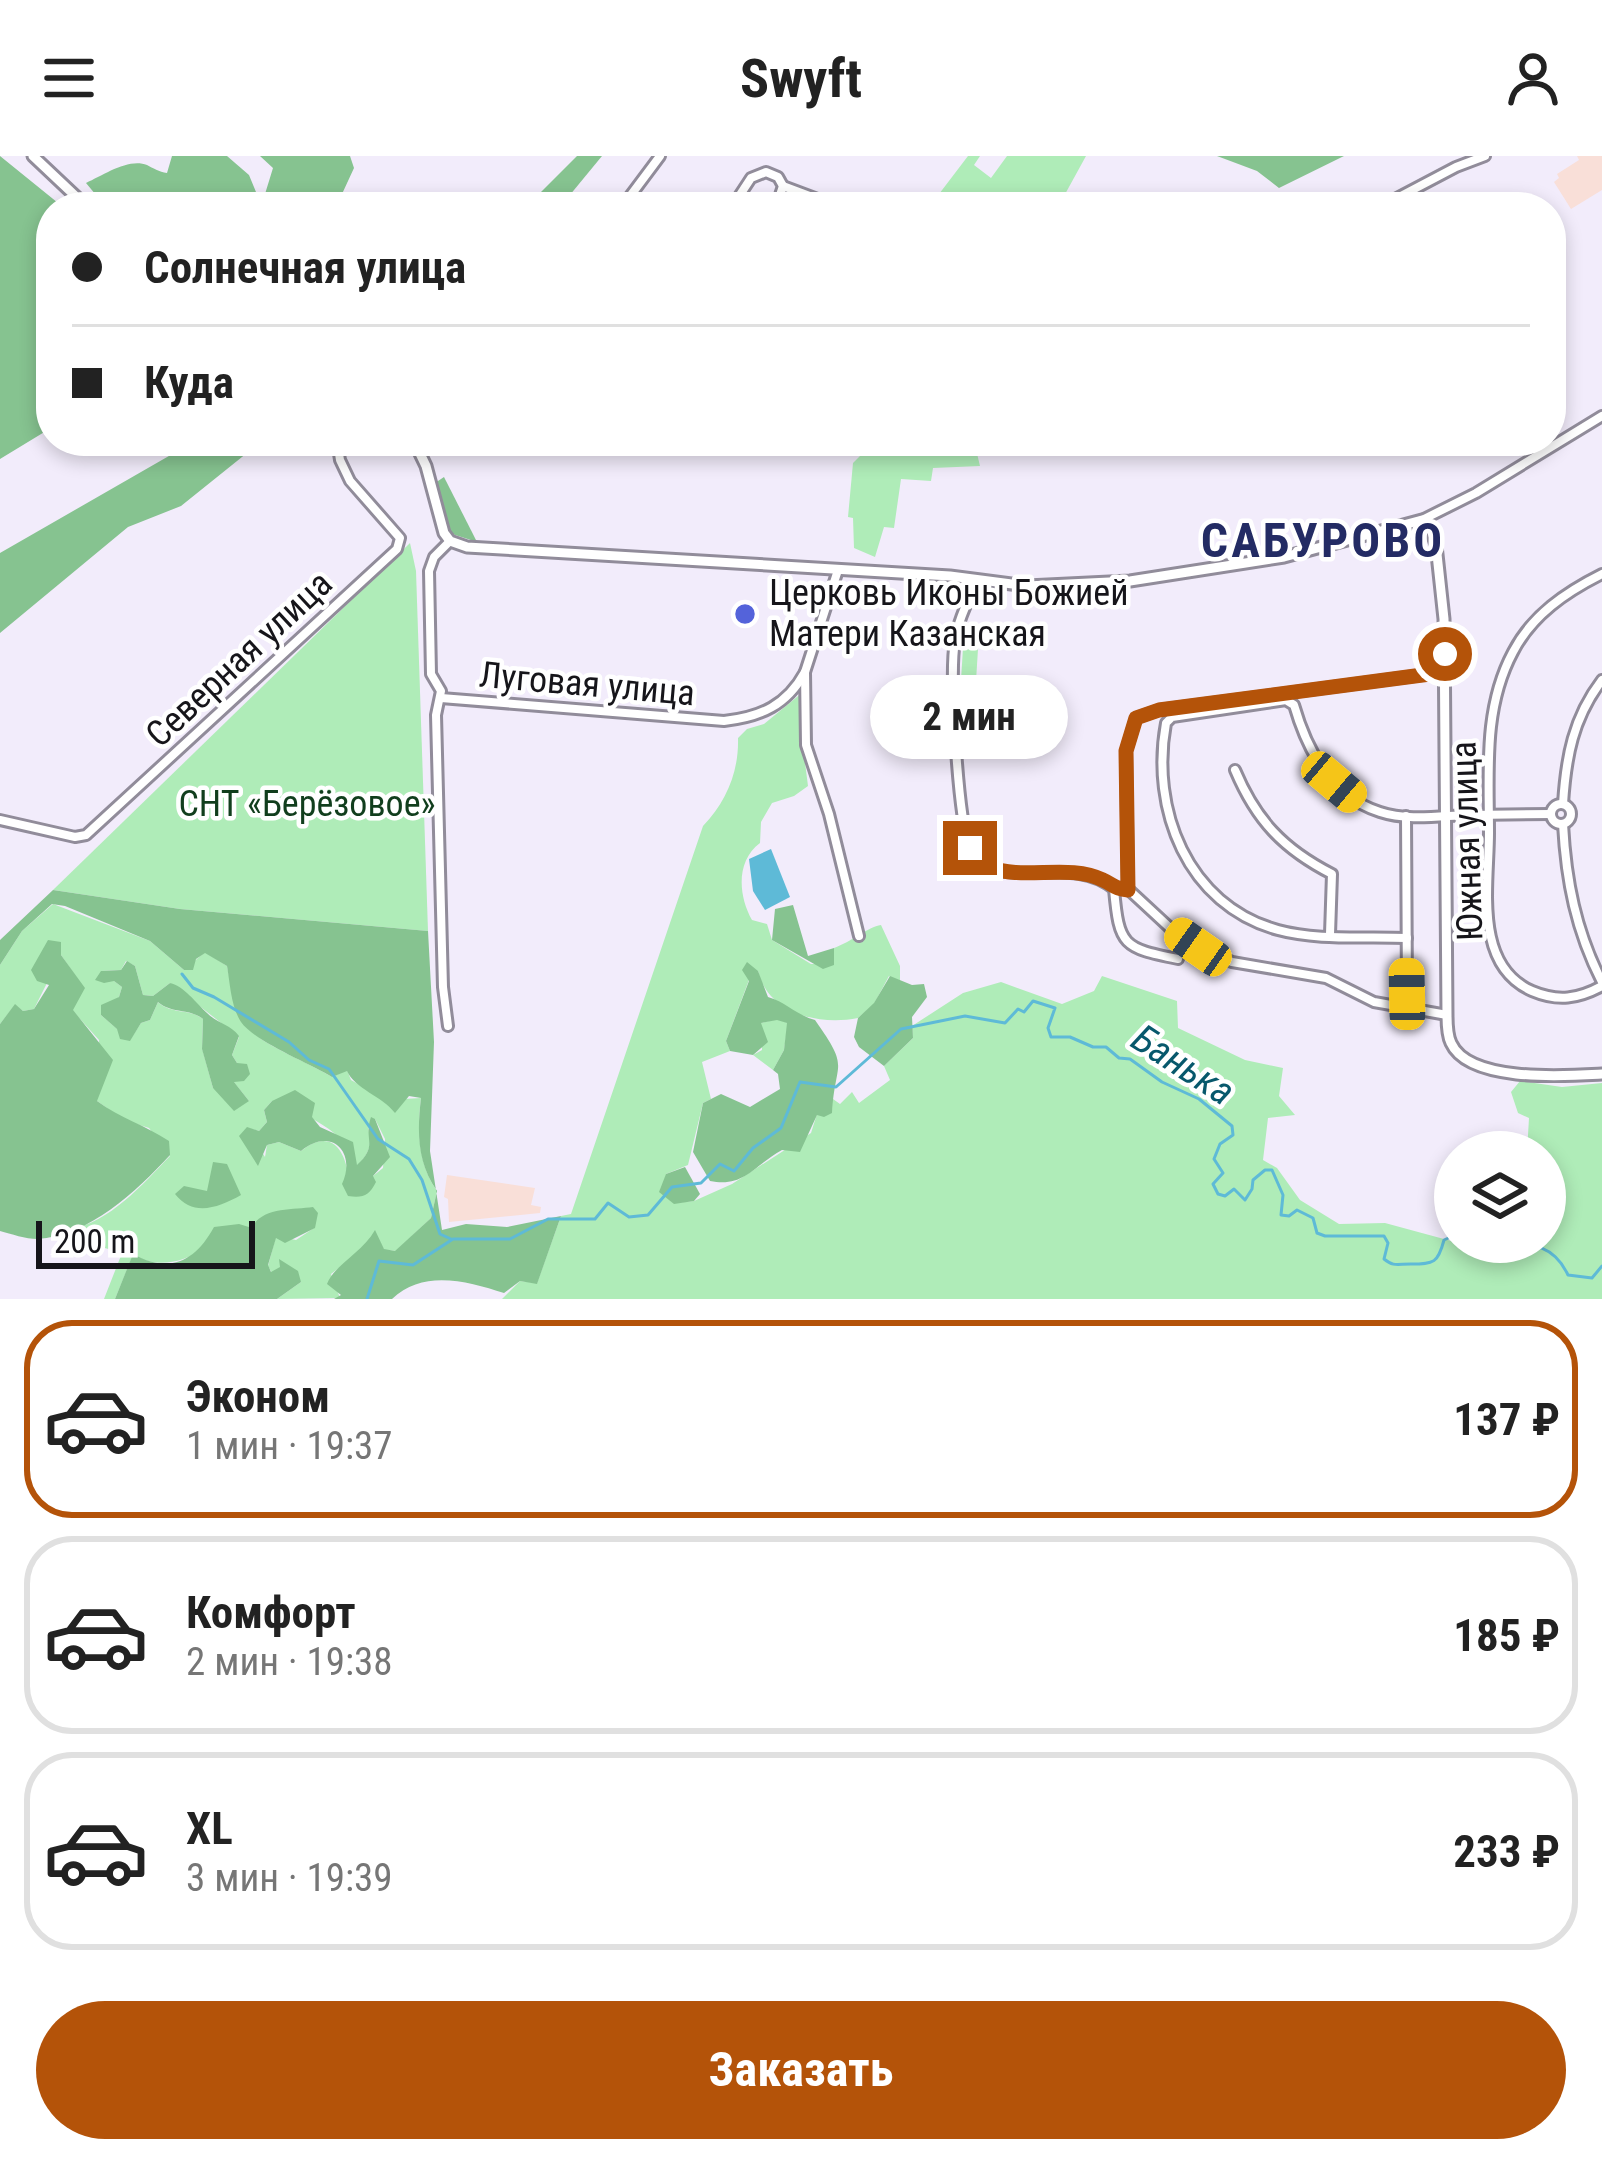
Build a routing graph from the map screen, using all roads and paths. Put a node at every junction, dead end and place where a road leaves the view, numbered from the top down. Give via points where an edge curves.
1 (33, 156) edge
2 (660, 156) edge
3 (1485, 156) edge
4 (783, 186) junction
5 (71, 192) edge
6 (633, 192) edge
7 (743, 192) edge
8 (782, 192) edge
9 (799, 192) edge
10 (1408, 192) edge
11 (1602, 416) edge
12 (1566, 438) edge
13 (340, 456) edge
14 (421, 456) edge
15 (1537, 456) edge
16 (1422, 520) junction
17 (450, 541) junction
18 (838, 570) junction
19 (1602, 574) edge
20 (977, 580) junction
21 (805, 672) junction
22 (1445, 672) junction
23 (1602, 680) edge
24 (441, 698) junction
25 (1235, 770) dead end
26 (1563, 804) junction
27 (1551, 814) junction
28 (1445, 815) junction
29 (1489, 815) junction
30 (1406, 816) junction
31 (0, 820) edge
32 (1563, 824) junction
33 (1114, 889) junction
34 (1128, 890) junction
35 (1330, 934) junction
36 (859, 936) dead end
37 (1407, 938) junction
38 (1178, 958) dead end
39 (1602, 984) edge
40 (1407, 994) dead end
41 (1447, 1015) junction
42 (448, 1026) dead end
43 (1602, 1075) edge

1 - 5 street
2 - 6 street
3 - 10 street
4 - 7 street via 772,174 756,174
4 - 8 street
4 - 9 street
11 - 12 street
13 - 31 street, Северная улица via 344,472 400,538 397,549 86,835
14 - 17 street
15 - 16 street
16 - 20 street via 1166,576 1027,586
16 - 22 street via 1442,579
17 - 18 street
17 - 24 street via 429,571 431,674
18 - 20 street
18 - 21 street
19 - 29 street, Южная улица via 1548,607 1500,679 1490,712
20 - 33 street via 953,658 970,848 996,869 1062,872
21 - 24 street, Луговая улица via 785,700 729,721
21 - 36 street via 806,745
22 - 28 street
22 - 34 street via 1136,718 1126,751
23 - 26 street via 1575,726
24 - 42 street
25 - 35 street via 1252,808 1283,842 1332,874
26 - 27 street
26 - 32 street via 1571,815
27 - 29 street
27 - 32 street
28 - 29 street
28 - 30 street
28 - 41 street
29 - 39 street, Южная улица via 1489,938 1502,968 1516,983 1563,999
30 - 35 street via 1380,812 1334,782 1286,700 1168,719 1166,805 1192,870 1252,920
30 - 37 street
32 - 39 street via 1573,908
33 - 34 street
33 - 38 street via 1124,942
34 - 41 street via 1168,927 1232,962 1326,978 1374,1002
35 - 37 street
37 - 40 street
41 - 43 street via 1451,1045 1478,1065 1552,1078

